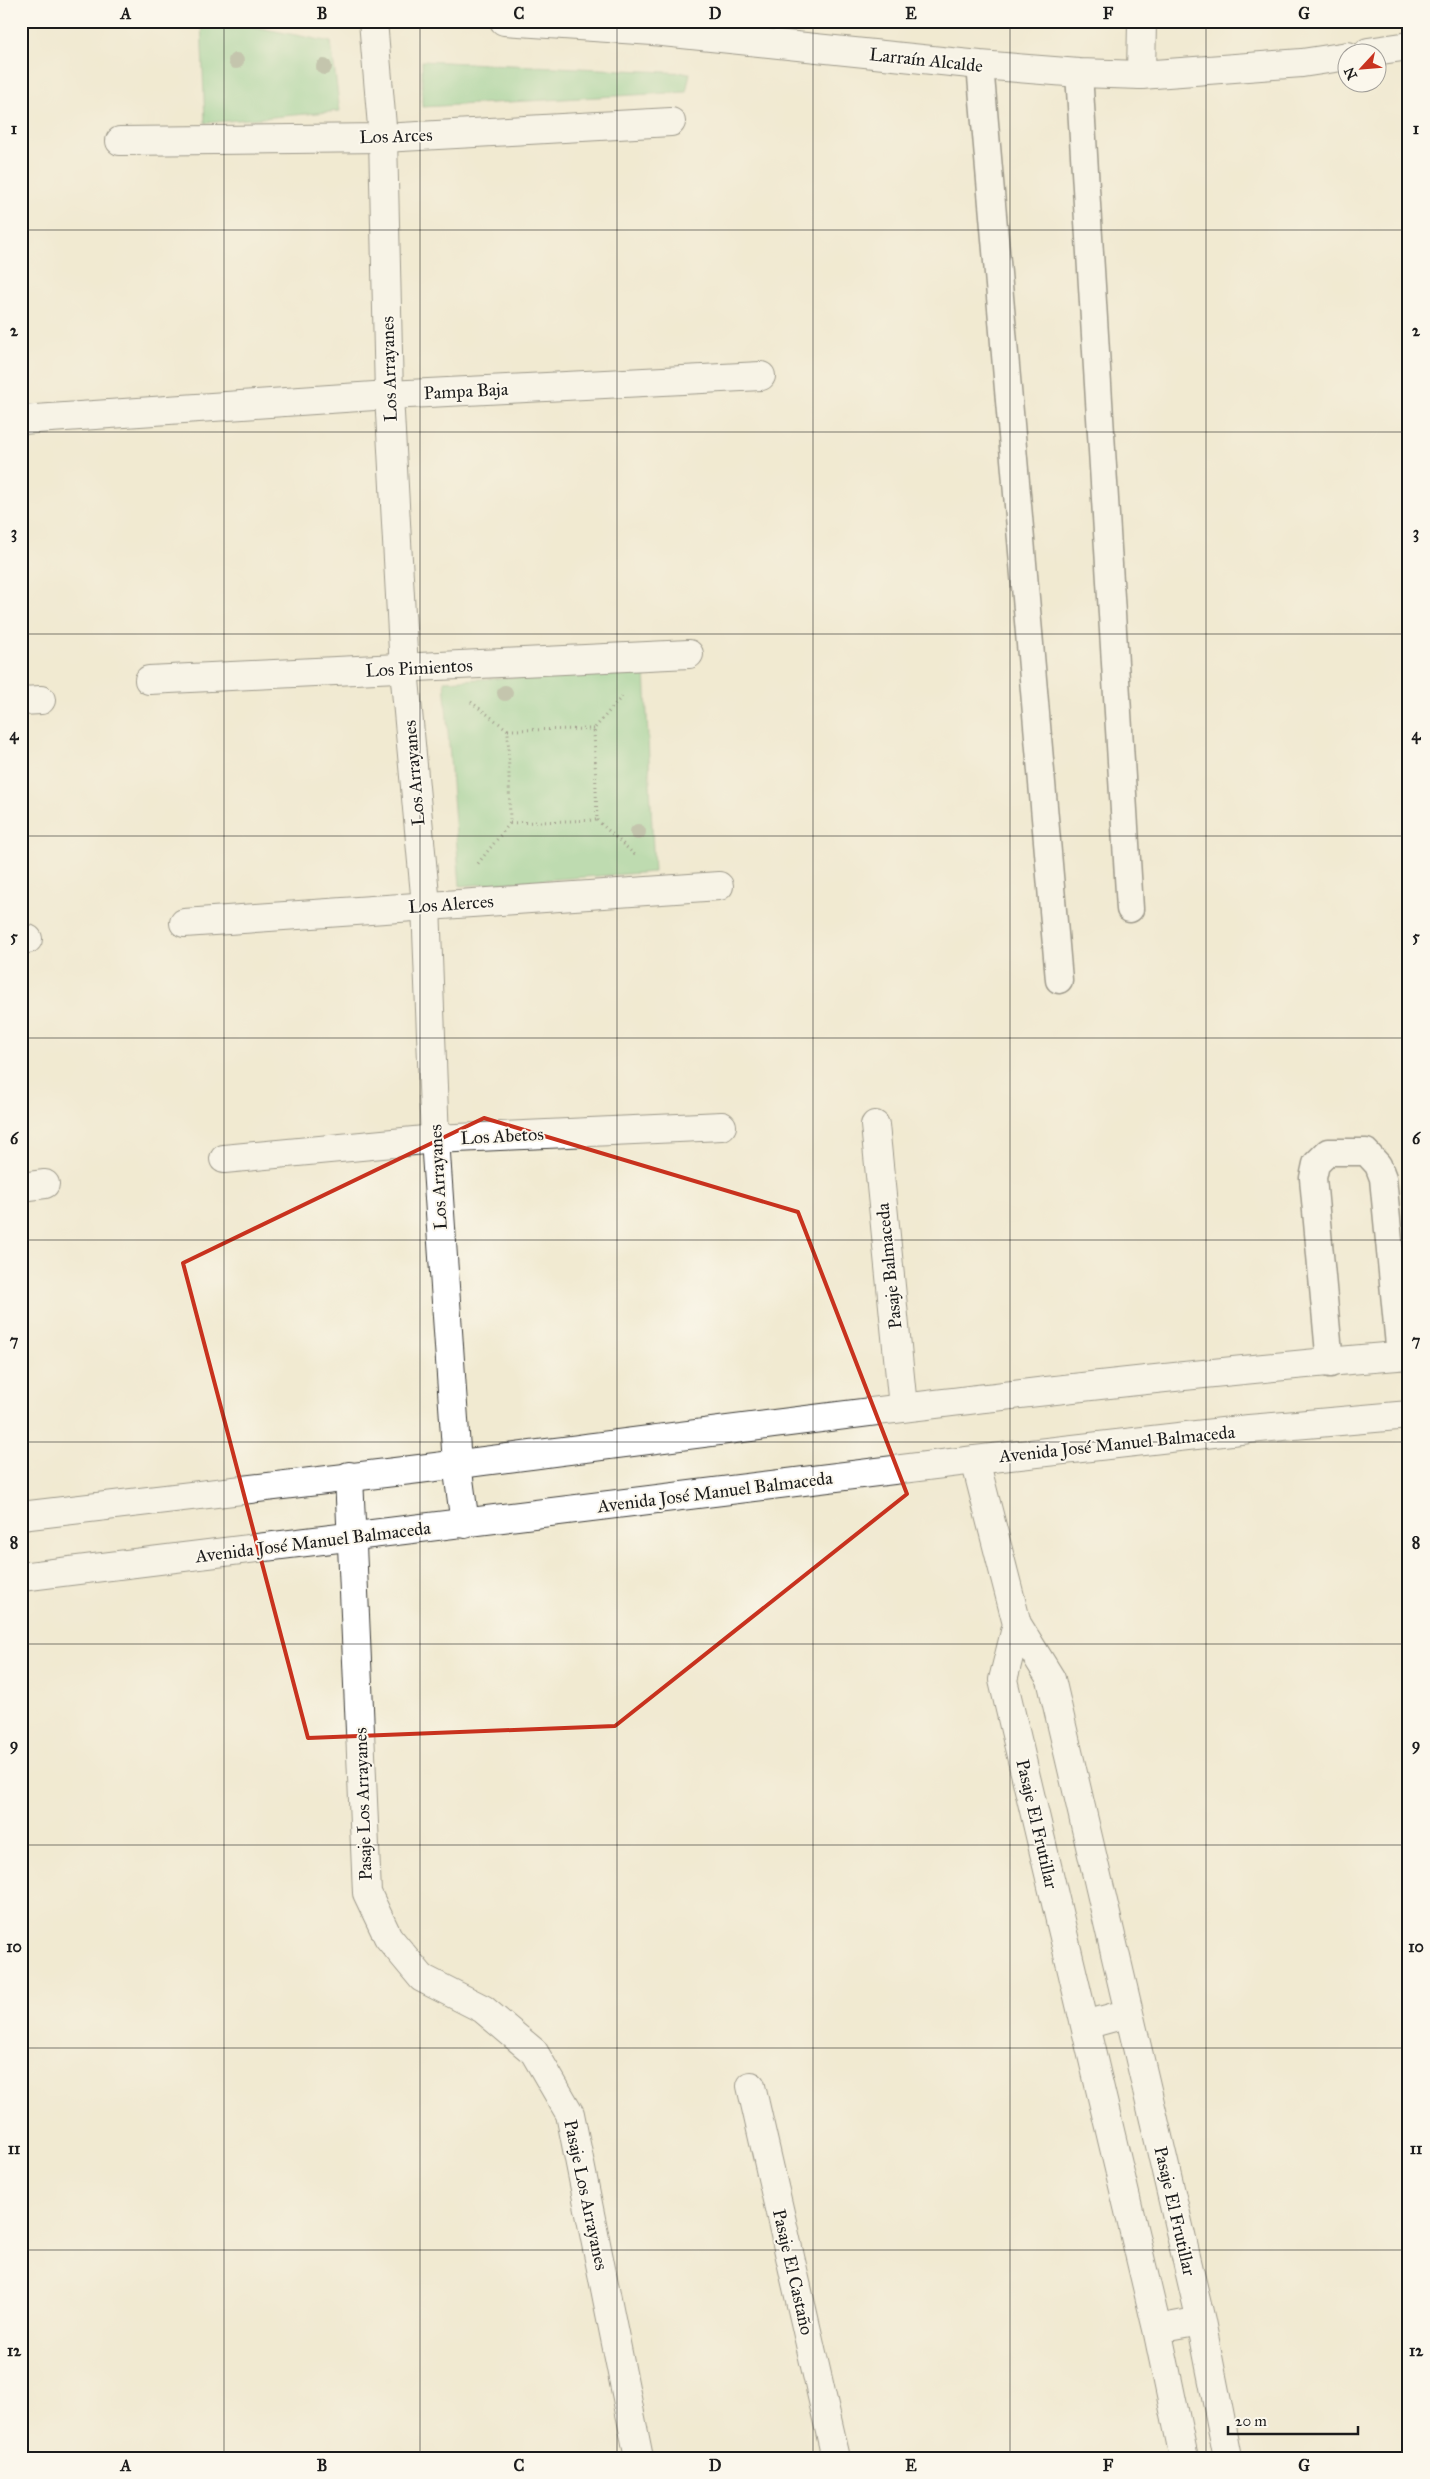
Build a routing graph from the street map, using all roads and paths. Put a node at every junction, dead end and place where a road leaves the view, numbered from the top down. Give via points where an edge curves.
1 (373, 21) edge
2 (504, 21) edge
3 (1142, 21) edge
4 (654, 26) edge
5 (1409, 46) edge
6 (1388, 49) edge
7 (1338, 58) edge
8 (980, 66) junction
9 (1078, 73) junction
10 (1141, 75) junction
11 (671, 122) dead end
12 (382, 138) junction
13 (120, 141) dead end
14 (761, 376) dead end
15 (389, 395) junction
16 (21, 420) edge
17 (689, 654) dead end
18 (404, 669) junction
19 (149, 680) dead end
20 (626, 692) dead end
21 (465, 698) dead end
22 (594, 729) junction
23 (508, 730) junction
24 (597, 820) junction
25 (510, 823) junction
26 (640, 859) dead end
27 (471, 872) dead end
28 (719, 886) dead end
29 (426, 905) junction
30 (1130, 909) dead end
31 (184, 923) dead end
32 (1059, 980) dead end
33 (875, 1125) dead end
34 (722, 1126) dead end
35 (435, 1139) junction
36 (224, 1159) dead end
37 (1404, 1356) edge
38 (1330, 1364) junction
39 (902, 1407) junction
40 (1409, 1415) edge
41 (975, 1460) junction
42 (456, 1464) junction
43 (349, 1476) junction
44 (21, 1516) edge
45 (465, 1524) junction
46 (352, 1537) junction
47 (21, 1577) edge
48 (1018, 1624) junction
49 (1129, 2013) junction
50 (1085, 2025) junction
51 (751, 2086) dead end
52 (1201, 2321) junction
53 (1157, 2329) junction
54 (638, 2458) edge
55 (836, 2458) edge
56 (1184, 2458) edge
57 (1228, 2458) edge

1 - 12 street, Los Arrayanes
2 - 4 street, Larraín Alcalde
3 - 10 street
4 - 8 street, Larraín Alcalde
5 - 6 street
7 - 10 street, Larraín Alcalde
8 - 9 street, Larraín Alcalde
8 - 32 lane
9 - 10 street, Larraín Alcalde
9 - 30 lane
11 - 12 street, Los Arces
12 - 13 street, Los Arces
12 - 15 street, Los Arrayanes
14 - 15 street, Pampa Baja
15 - 16 street, Pampa Baja
15 - 18 street, Los Arrayanes
17 - 18 street, Los Pimientos
18 - 19 street, Los Pimientos
18 - 29 street, Los Arrayanes
20 - 22 path
21 - 23 path
22 - 23 path
22 - 24 path
23 - 25 path
24 - 25 path
24 - 26 path
25 - 27 path
28 - 29 street, Los Alerces
29 - 31 street, Los Alerces
29 - 35 street, Los Arrayanes
33 - 39 street, Pasaje Balmaceda
34 - 35 street, Los Abetos
35 - 36 street, Los Abetos
35 - 42 street, Los Arrayanes
37 - 38 street
37 - 38 lane via 1383,1178 1378,1165 1366,1152 1328,1152 1316,1164 1313,1178
38 - 39 street via 1246,1369
39 - 42 street
40 - 41 street, Avenida José Manuel Balmaceda via 1240,1430
41 - 45 street, Avenida José Manuel Balmaceda
41 - 48 street, Pasaje El Frutillar
42 - 43 street
42 - 45 street, Los Arrayanes
43 - 44 street
43 - 46 street, Pasaje Los Arrayanes
45 - 46 street, Avenida José Manuel Balmaceda
46 - 47 street, Avenida José Manuel Balmaceda
46 - 54 street, Pasaje Los Arrayanes via 367,1893 388,1937 422,1978 483,2010 534,2052 570,2114
48 - 49 street, Pasaje El Frutillar via 1051,1679
48 - 50 street, Pasaje El Frutillar via 1003,1680
49 - 50 street
49 - 52 street, Pasaje El Frutillar
50 - 53 street, Pasaje El Frutillar
51 - 55 street, Pasaje El Castaño
52 - 53 street
52 - 57 street, Pasaje El Frutillar
53 - 56 street, Pasaje El Frutillar

